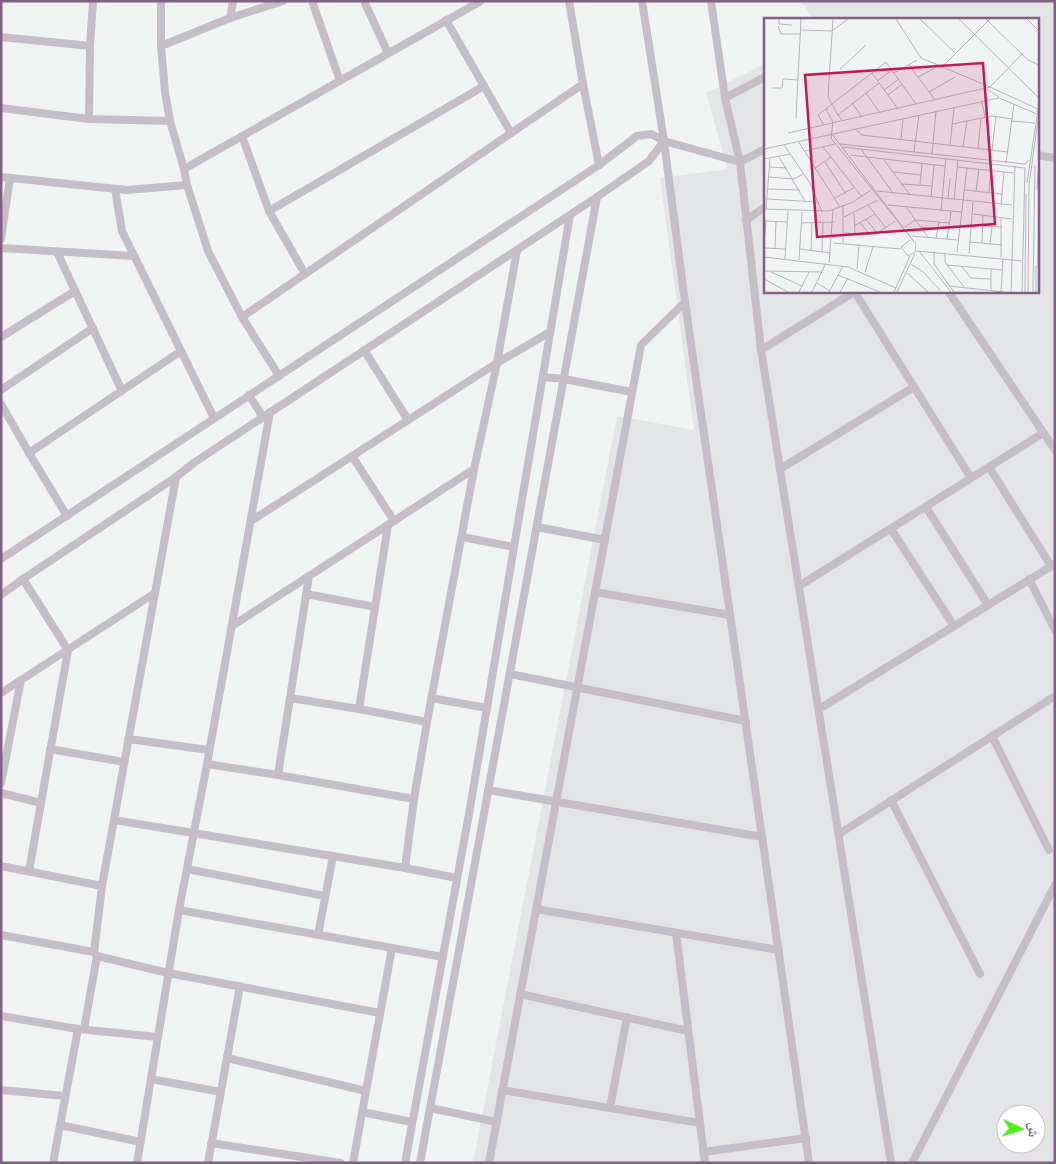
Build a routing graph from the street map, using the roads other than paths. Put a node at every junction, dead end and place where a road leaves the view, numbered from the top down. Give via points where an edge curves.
1 (93, 1) edge
2 (161, 1) edge
3 (233, 1) edge
4 (283, 1) edge
5 (312, 1) edge
6 (364, 1) edge
7 (569, 1) edge
8 (642, 1) edge
9 (711, 1) edge
10 (476, 2) edge
11 (230, 18) junction
12 (446, 20) junction
13 (1, 37) edge
14 (90, 46) junction
15 (161, 46) junction
16 (388, 53) junction
17 (764, 78) edge
18 (340, 81) junction
19 (583, 84) junction
20 (484, 86) junction
21 (725, 98) junction
22 (1, 108) edge
23 (89, 119) junction
24 (170, 121) junction
25 (511, 133) junction
26 (242, 136) junction
27 (664, 141) junction
28 (764, 150) edge
29 (1038, 155) edge
30 (1055, 158) edge
31 (740, 162) junction
32 (599, 166) junction
33 (184, 169) junction
34 (1, 177) edge
35 (10, 178) junction
36 (187, 185) junction
37 (115, 188) junction
38 (597, 197) junction
39 (764, 208) edge
40 (269, 211) junction
41 (570, 214) junction
42 (746, 220) junction
43 (1, 239) edge
44 (1, 248) edge
45 (517, 250) junction
46 (57, 252) junction
47 (134, 256) junction
48 (305, 274) junction
49 (75, 291) junction
50 (854, 292) edge
51 (949, 292) edge
52 (685, 302) junction
53 (242, 317) junction
54 (93, 328) junction
55 (550, 332) junction
56 (1, 337) edge
57 (364, 350) junction
58 (761, 350) junction
59 (181, 352) junction
60 (497, 363) junction
61 (279, 376) junction
62 (543, 376) junction
63 (564, 379) junction
64 (914, 387) junction
65 (1, 390) edge
66 (122, 391) junction
67 (632, 392) junction
68 (249, 395) junction
69 (1, 404) edge
70 (270, 412) junction
71 (263, 417) junction
72 (214, 418) junction
73 (408, 420) junction
74 (1043, 433) junction
75 (1055, 450) edge
76 (29, 453) junction
77 (352, 456) junction
78 (989, 467) junction
79 (474, 469) junction
80 (780, 469) junction
81 (176, 477) junction
82 (971, 478) junction
83 (926, 507) junction
84 (67, 516) junction
85 (251, 521) junction
86 (391, 523) junction
87 (537, 527) junction
88 (891, 529) junction
89 (462, 537) junction
90 (605, 540) junction
91 (514, 547) junction
92 (1, 559) edge
93 (1053, 565) edge
94 (309, 576) junction
95 (23, 579) junction
96 (1029, 579) junction
97 (799, 586) junction
98 (595, 592) junction
99 (155, 593) junction
100 (306, 594) junction
101 (1, 595) edge
102 (988, 605) junction
103 (375, 607) junction
104 (730, 615) junction
105 (232, 626) junction
106 (954, 626) junction
107 (1055, 630) edge
108 (68, 650) junction
109 (510, 674) junction
110 (21, 680) junction
111 (578, 688) junction
112 (1, 693) edge
113 (1055, 696) edge
114 (290, 698) junction
115 (431, 698) junction
116 (487, 708) junction
117 (358, 709) junction
118 (819, 709) junction
119 (746, 721) junction
120 (427, 722) junction
121 (992, 736) junction
122 (128, 739) junction
123 (50, 748) junction
124 (209, 750) junction
125 (124, 762) junction
126 (207, 764) junction
127 (278, 775) junction
128 (1, 783) edge
129 (488, 790) junction
130 (1, 793) edge
131 (414, 799) junction
132 (890, 800) junction
133 (41, 802) junction
134 (556, 802) junction
135 (114, 820) junction
136 (194, 833) junction
137 (839, 834) junction
138 (762, 837) junction
139 (1049, 850) dead end
140 (333, 856) junction
141 (1, 866) edge
142 (405, 868) junction
143 (187, 870) junction
144 (29, 871) junction
145 (457, 878) junction
146 (1055, 885) edge
147 (102, 886) junction
148 (325, 896) junction
149 (1052, 896) edge
150 (536, 909) junction
151 (179, 910) junction
152 (676, 933) junction
153 (1, 935) edge
154 (318, 935) junction
155 (392, 948) junction
156 (779, 950) junction
157 (96, 954) junction
158 (442, 957) junction
159 (168, 973) junction
160 (980, 974) dead end
161 (240, 986) junction
162 (520, 994) junction
163 (380, 1013) junction
164 (1, 1016) edge
165 (627, 1017) junction
166 (81, 1029) junction
167 (688, 1031) junction
168 (158, 1037) junction
169 (227, 1058) junction
170 (151, 1079) junction
171 (1, 1090) edge
172 (366, 1090) junction
173 (502, 1090) junction
174 (221, 1092) junction
175 (65, 1096) junction
176 (430, 1108) junction
177 (610, 1108) junction
178 (362, 1112) junction
179 (412, 1122) junction
180 (496, 1122) junction
181 (700, 1123) junction
182 (60, 1125) junction
183 (806, 1138) junction
184 (140, 1142) junction
185 (211, 1143) junction
186 (703, 1152) junction
187 (53, 1163) edge
188 (137, 1163) edge
189 (208, 1163) edge
190 (341, 1163) edge
191 (353, 1163) edge
192 (405, 1163) edge
193 (420, 1163) edge
194 (489, 1163) edge
195 (705, 1163) edge
196 (809, 1163) edge
197 (892, 1163) edge
198 (912, 1163) edge

1 - 14 street
2 - 15 street
3 - 11 street
4 - 11 street
5 - 18 street
6 - 16 street
7 - 19 street
8 - 27 street
9 - 21 street
10 - 12 street
11 - 15 street
12 - 16 street
12 - 20 street
13 - 14 street
14 - 23 street
15 - 24 street
16 - 18 street
17 - 21 street
18 - 26 street
19 - 25 street
19 - 32 street
20 - 25 street
20 - 40 street
21 - 31 street
22 - 23 street
23 - 24 street
24 - 33 street
25 - 48 street
26 - 33 street
26 - 40 street
27 - 31 street
27 - 32 street via 652,134 637,136
27 - 38 street via 649,161
27 - 52 street
28 - 31 street
29 - 30 street
31 - 42 street
32 - 61 street
33 - 36 street
34 - 35 street
35 - 37 street
35 - 43 street
36 - 37 street
36 - 53 street via 208,252
37 - 47 street via 122,231
38 - 41 street
38 - 63 street
39 - 42 street
40 - 48 street
41 - 45 street
41 - 55 street
42 - 58 street
44 - 46 street
45 - 57 street
45 - 60 street
46 - 47 street
46 - 49 street
47 - 59 street
48 - 53 street
49 - 54 street
49 - 56 street
50 - 58 street
50 - 64 street
51 - 74 street
52 - 67 street via 641,345
52 - 104 street
53 - 61 street
54 - 65 street
54 - 66 street
55 - 60 street
55 - 62 street
57 - 70 street
57 - 73 street
58 - 80 street
59 - 66 street
59 - 72 street
60 - 73 street
60 - 79 street
61 - 68 street
62 - 63 street
62 - 91 street
63 - 67 street
63 - 87 street
64 - 80 street
64 - 82 street
66 - 76 street
67 - 90 street
68 - 71 street
68 - 72 street
69 - 76 street
70 - 71 street
70 - 85 street
71 - 81 street
72 - 84 street
73 - 77 street
74 - 75 street
74 - 78 street
76 - 84 street
77 - 85 street
77 - 86 street
78 - 82 street
78 - 93 street
79 - 86 street
79 - 89 street
80 - 97 street
81 - 95 street
81 - 99 street
82 - 83 street
83 - 88 street
83 - 102 street
84 - 92 street
85 - 105 street
86 - 94 street
86 - 103 street
87 - 90 street
87 - 109 street
88 - 97 street
88 - 106 street
89 - 91 street
89 - 115 street
90 - 98 street
91 - 116 street
93 - 96 street
94 - 100 street
94 - 105 street
95 - 101 street
95 - 108 street
96 - 102 street
96 - 107 street
97 - 118 street
98 - 104 street
98 - 111 street
99 - 108 street
99 - 122 street
100 - 103 street
100 - 114 street
102 - 106 street
103 - 117 street
104 - 119 street
105 - 124 street
106 - 118 street
108 - 110 street
108 - 123 street
109 - 111 street
109 - 129 street
110 - 112 street
110 - 128 street
111 - 119 street
111 - 134 street
113 - 121 street
114 - 117 street
114 - 127 street
115 - 116 street
115 - 120 street
116 - 145 street
117 - 120 street
118 - 137 street
119 - 138 street
120 - 131 street
121 - 132 street
121 - 139 street
122 - 124 street
122 - 125 street
123 - 125 street
123 - 133 street
124 - 126 street
125 - 135 street
126 - 127 street
126 - 136 street
127 - 131 street
129 - 134 street
129 - 176 street
130 - 133 street
131 - 142 street
132 - 137 street
132 - 160 street
133 - 144 street
134 - 138 street
134 - 150 street
135 - 136 street
135 - 147 street
136 - 140 street
136 - 143 street
137 - 197 street
138 - 156 street
140 - 142 street
140 - 148 street
141 - 144 street
142 - 145 street
143 - 148 street
143 - 151 street
144 - 147 street
145 - 158 street
146 - 149 street
147 - 157 street
148 - 154 street
149 - 198 street
150 - 152 street
150 - 162 street
151 - 154 street
151 - 159 street
152 - 156 street
152 - 167 street
153 - 157 street
154 - 155 street
155 - 158 street
155 - 163 street
156 - 183 street
157 - 159 street
157 - 166 street
158 - 179 street
159 - 161 street
159 - 168 street
161 - 163 street
161 - 169 street
162 - 165 street
162 - 173 street
163 - 172 street
164 - 166 street
165 - 167 street
165 - 177 street
166 - 168 street
166 - 175 street
167 - 181 street
168 - 170 street
169 - 172 street
169 - 174 street
170 - 174 street
170 - 184 street
171 - 175 street
172 - 178 street
173 - 177 street
173 - 180 street
174 - 185 street
175 - 182 street
176 - 180 street
176 - 193 street
177 - 181 street
178 - 179 street
178 - 191 street
179 - 192 street
180 - 194 street
181 - 186 street
182 - 184 street
182 - 187 street
183 - 186 street
183 - 196 street
184 - 188 street
185 - 189 street
185 - 190 street
186 - 195 street

